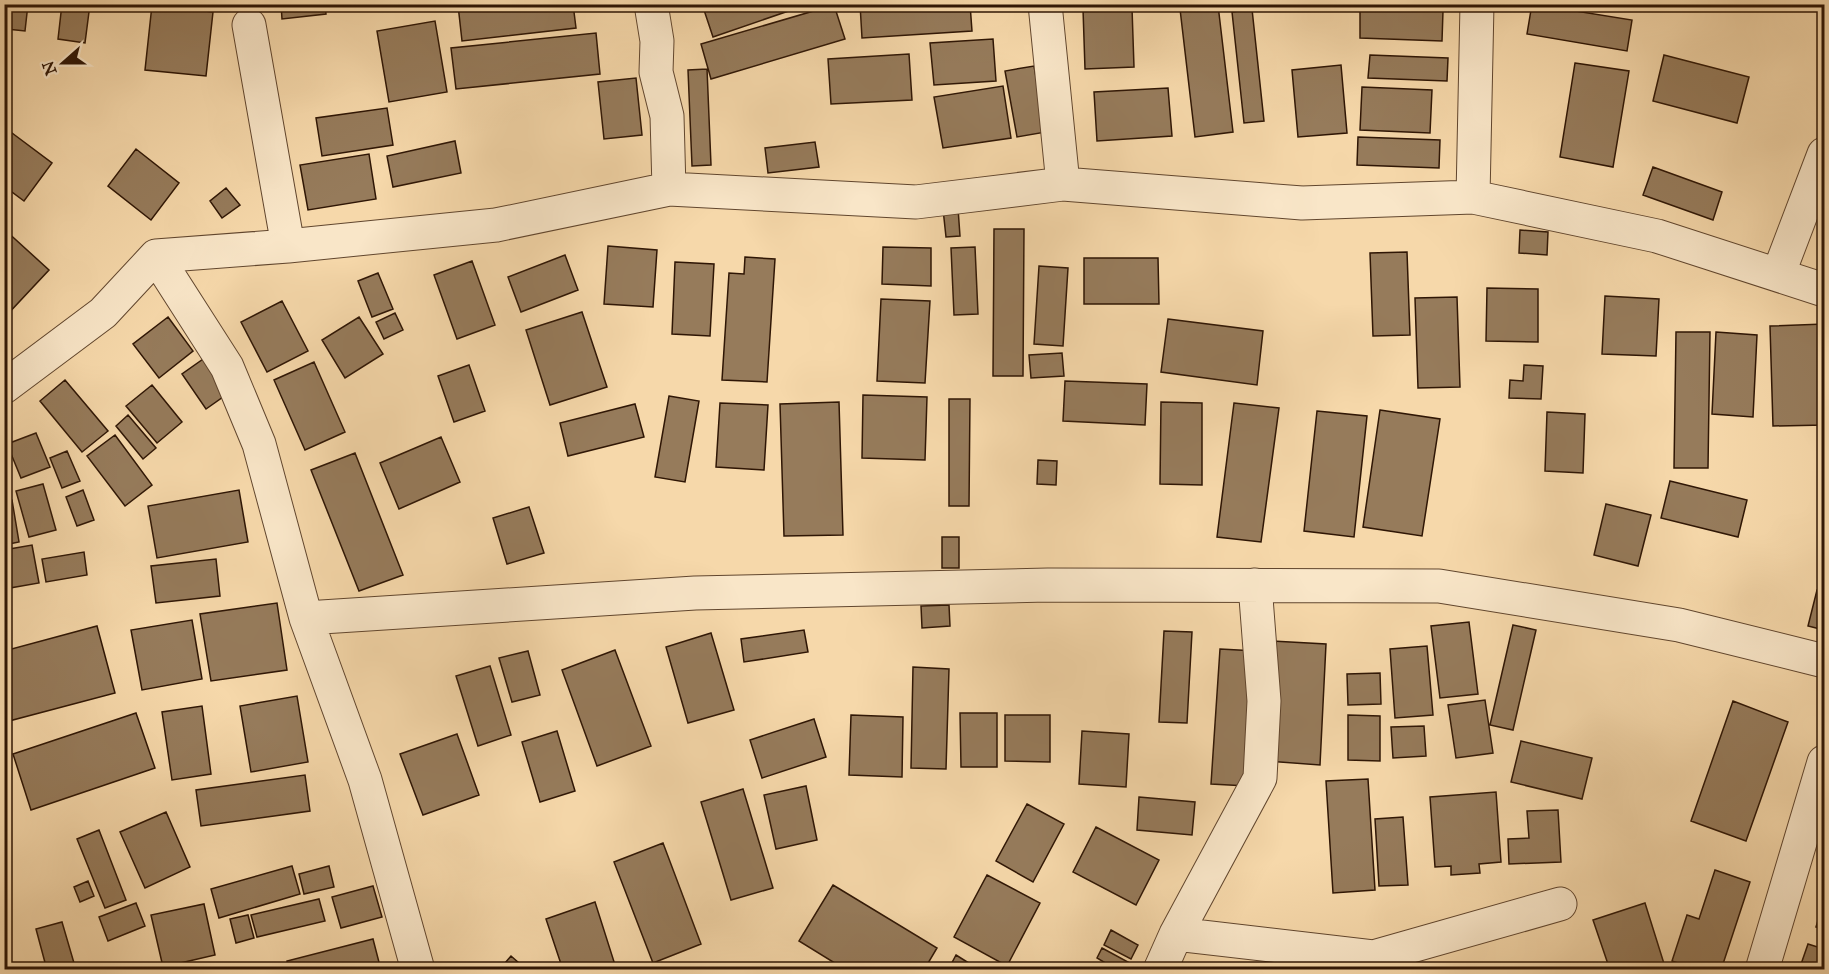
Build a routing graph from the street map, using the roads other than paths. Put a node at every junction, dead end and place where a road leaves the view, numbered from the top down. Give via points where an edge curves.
1 (651, 4) edge
2 (1045, 4) edge
3 (1477, 4) edge
4 (249, 26) dead end
5 (1824, 154) edge
6 (1064, 184) junction
7 (669, 189) junction
8 (1473, 196) junction
9 (288, 246) junction
10 (156, 256) junction
11 (1778, 274) junction
12 (1824, 290) edge
13 (4, 387) edge
14 (1255, 585) junction
15 (306, 618) junction
16 (1824, 661) edge
17 (1824, 762) edge
18 (1560, 904) dead end
19 (1176, 934) junction
20 (1376, 963) edge
21 (418, 969) edge
22 (1160, 969) edge
23 (1762, 969) edge

1 - 7 street via 657,41 656,72 667,116
2 - 6 street
3 - 8 street
4 - 9 street
5 - 11 street
6 - 7 street via 916,202
6 - 8 street via 1302,203
7 - 9 street via 496,225
8 - 11 street via 1657,236
9 - 10 street
10 - 13 street via 104,313
10 - 15 street via 227,367 259,444
11 - 12 street
14 - 15 street via 695,593
14 - 16 street via 1439,586 1679,625
14 - 19 street via 1264,701 1260,778
15 - 21 street via 364,780
17 - 23 street
18 - 20 street
19 - 20 street
19 - 22 street

